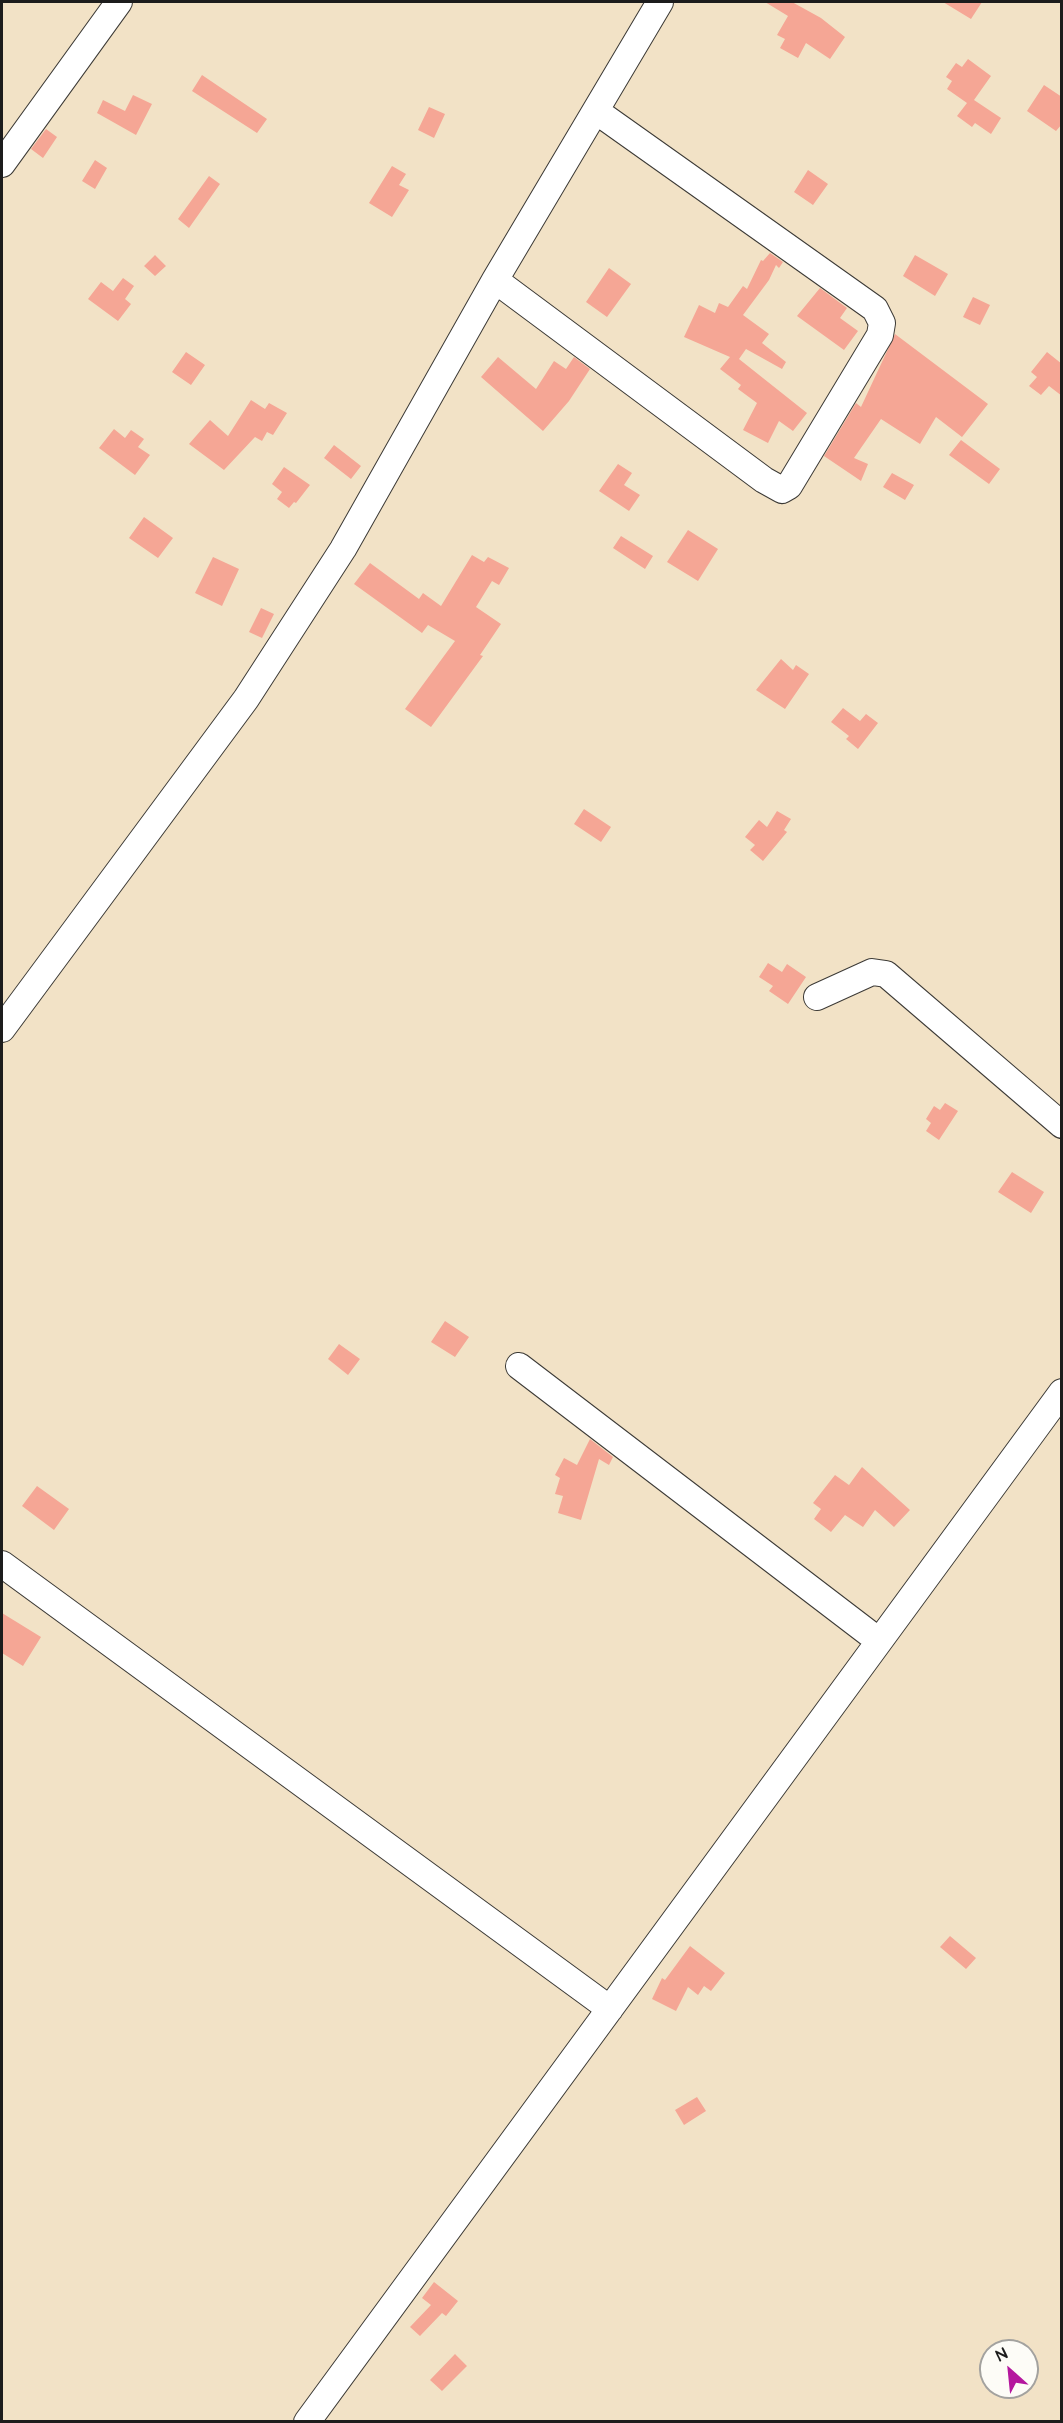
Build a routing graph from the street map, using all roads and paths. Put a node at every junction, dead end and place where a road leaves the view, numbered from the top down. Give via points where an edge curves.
1 (119, 2) edge
2 (660, 2) edge
3 (596, 111) junction
4 (2, 164) edge
5 (495, 280) junction
6 (817, 997) dead end
7 (2, 1029) edge
8 (1062, 1125) edge
9 (519, 1366) dead end
10 (1062, 1392) edge
11 (2, 1564) edge
12 (879, 1641) junction
13 (610, 2009) junction
14 (307, 2421) edge

1 - 4 street
2 - 3 street
3 - 5 street
3 - 5 street via 875,309 882,322 880,335 789,486 782,490 754,473
5 - 7 street via 343,549 246,699
6 - 8 street via 872,972 886,974
9 - 12 street
10 - 12 street
11 - 13 street
12 - 13 street
13 - 14 street

